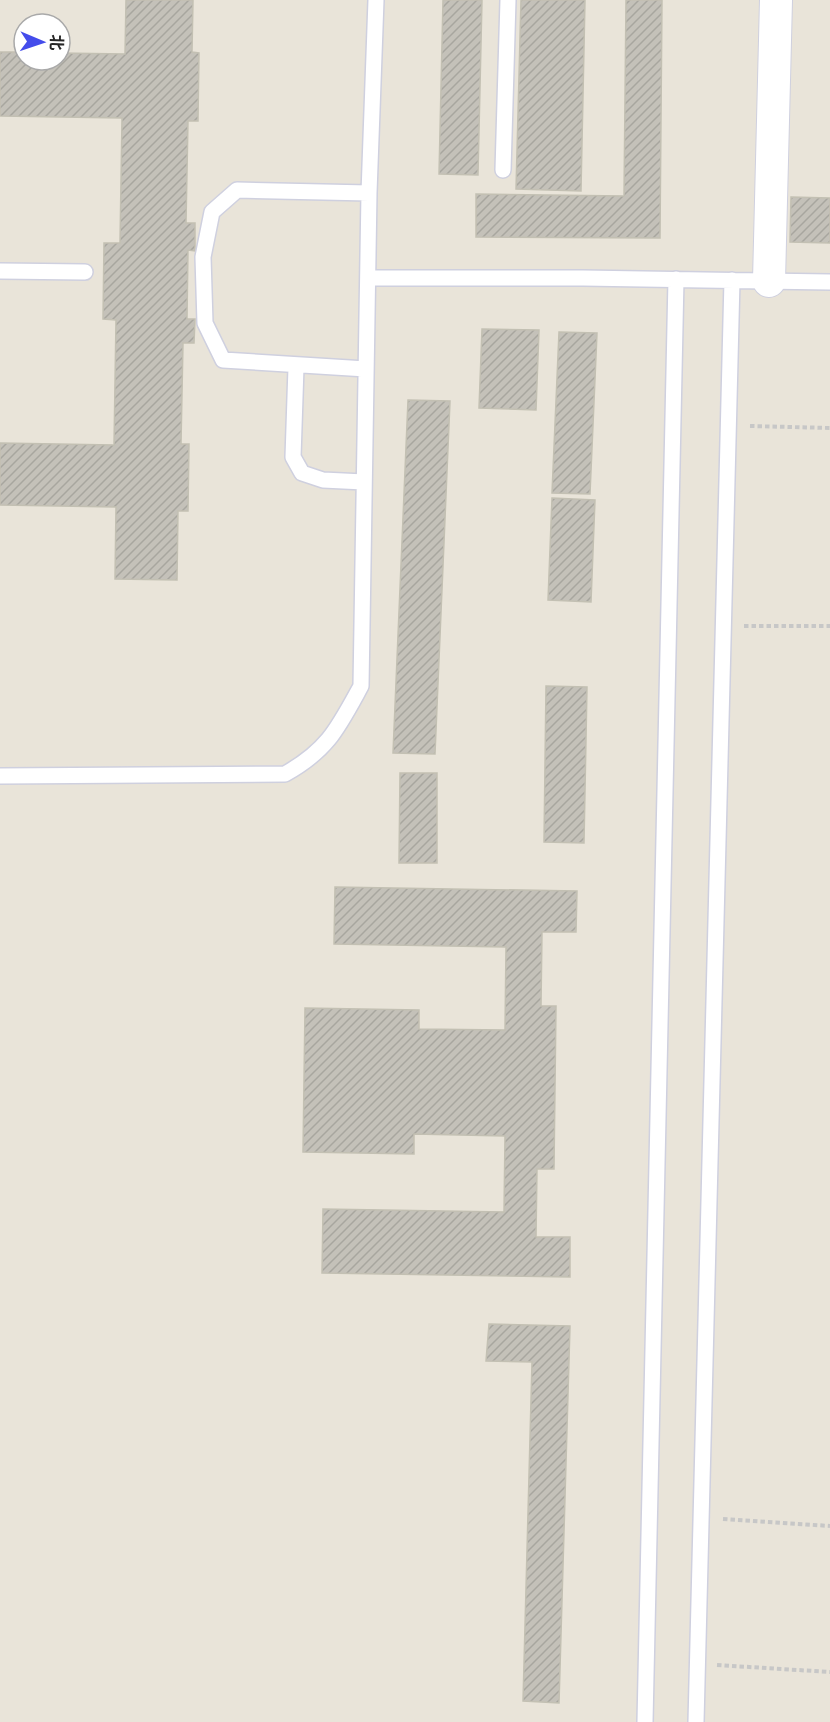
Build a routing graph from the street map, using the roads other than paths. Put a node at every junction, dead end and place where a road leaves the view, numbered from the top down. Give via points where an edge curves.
1 (376, 0) edge
2 (508, 0) edge
3 (776, 0) edge
4 (503, 170) dead end
5 (369, 193) junction
6 (0, 271) edge
7 (85, 272) dead end
8 (368, 278) junction
9 (676, 279) junction
10 (732, 280) junction
11 (769, 281) junction
12 (830, 282) edge
13 (296, 367) junction
14 (366, 369) junction
15 (364, 482) junction
16 (0, 776) edge
17 (645, 1722) edge
18 (696, 1722) edge

1 - 5 lane
2 - 4 lane
3 - 11 street
5 - 8 lane
5 - 13 lane via 237,190 212,212 203,257 205,323 223,360
6 - 7 lane
8 - 9 lane
8 - 14 lane
9 - 10 lane
9 - 17 lane
10 - 11 lane
10 - 18 lane
11 - 12 lane
13 - 14 lane
13 - 15 lane via 293,457 302,473 323,480
14 - 15 lane
15 - 16 lane via 361,686 334,735 309,760 285,774

